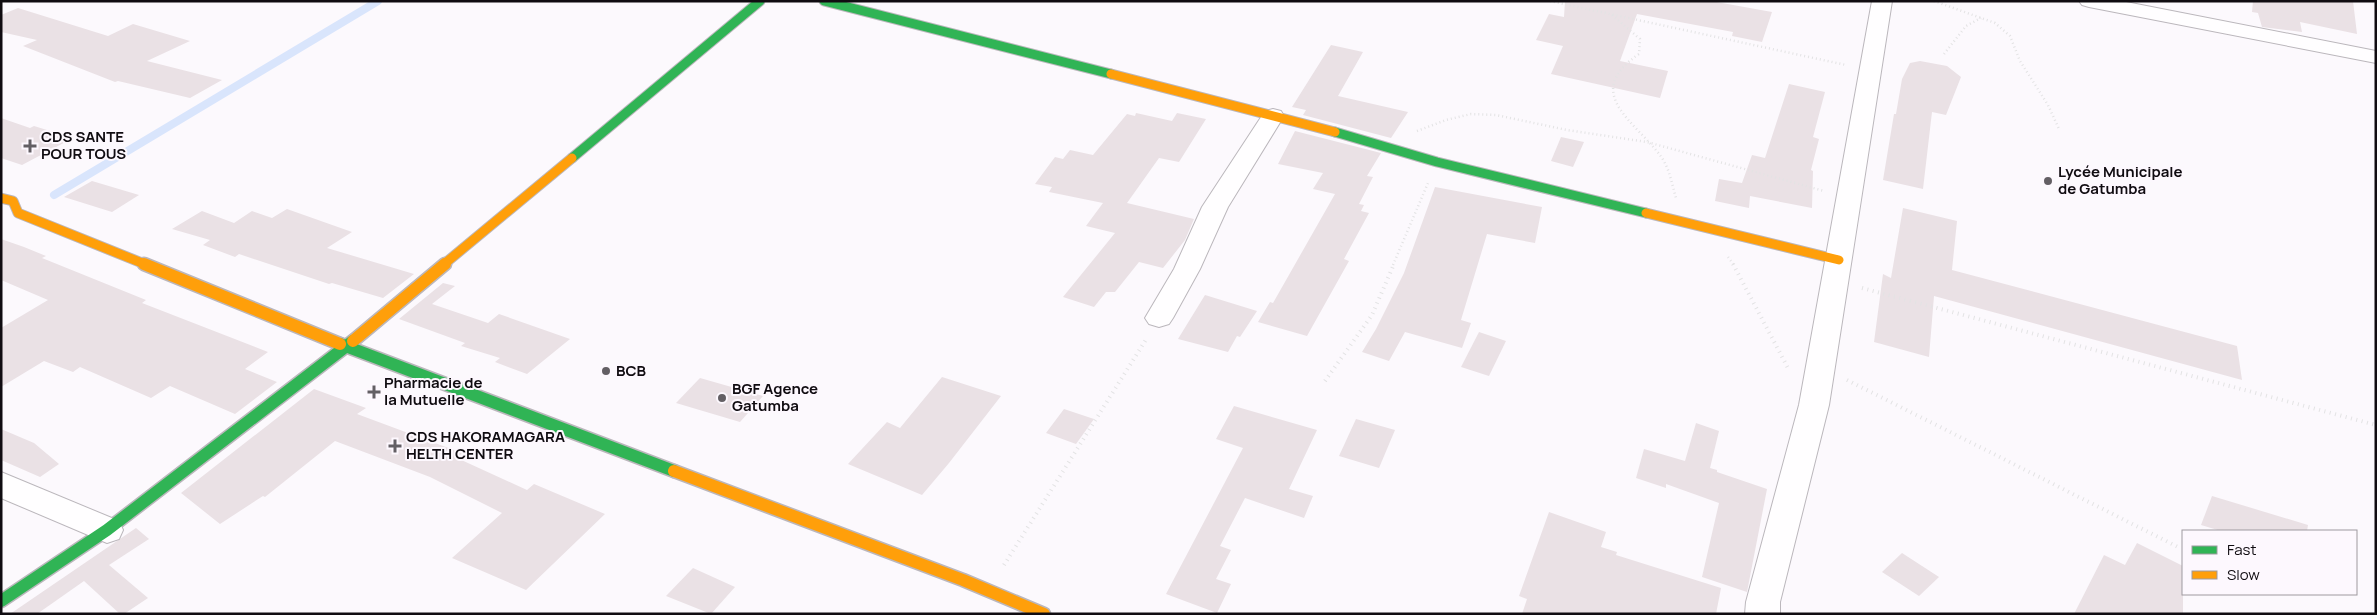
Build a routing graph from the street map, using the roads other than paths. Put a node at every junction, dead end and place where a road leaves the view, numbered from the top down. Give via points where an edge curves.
1 (760, 1) edge
2 (824, 1) edge
3 (1882, 1) edge
4 (2089, 1) edge
5 (2376, 57) edge
6 (1273, 116) junction
7 (2, 199) edge
8 (1836, 270) junction
9 (1159, 318) road end
10 (346, 347) junction
11 (1, 484) edge
12 (107, 530) junction
13 (1, 600) edge
14 (1044, 614) edge
15 (1762, 614) edge

1 - 10 street
2 - 6 street
3 - 8 street
4 - 5 street
6 - 8 street via 1437,162 1705,226
6 - 9 street via 1215,207 1187,269
7 - 10 street via 14,201 18,214
8 - 15 street via 1814,405
10 - 12 street
10 - 14 street
11 - 12 street
12 - 13 street

